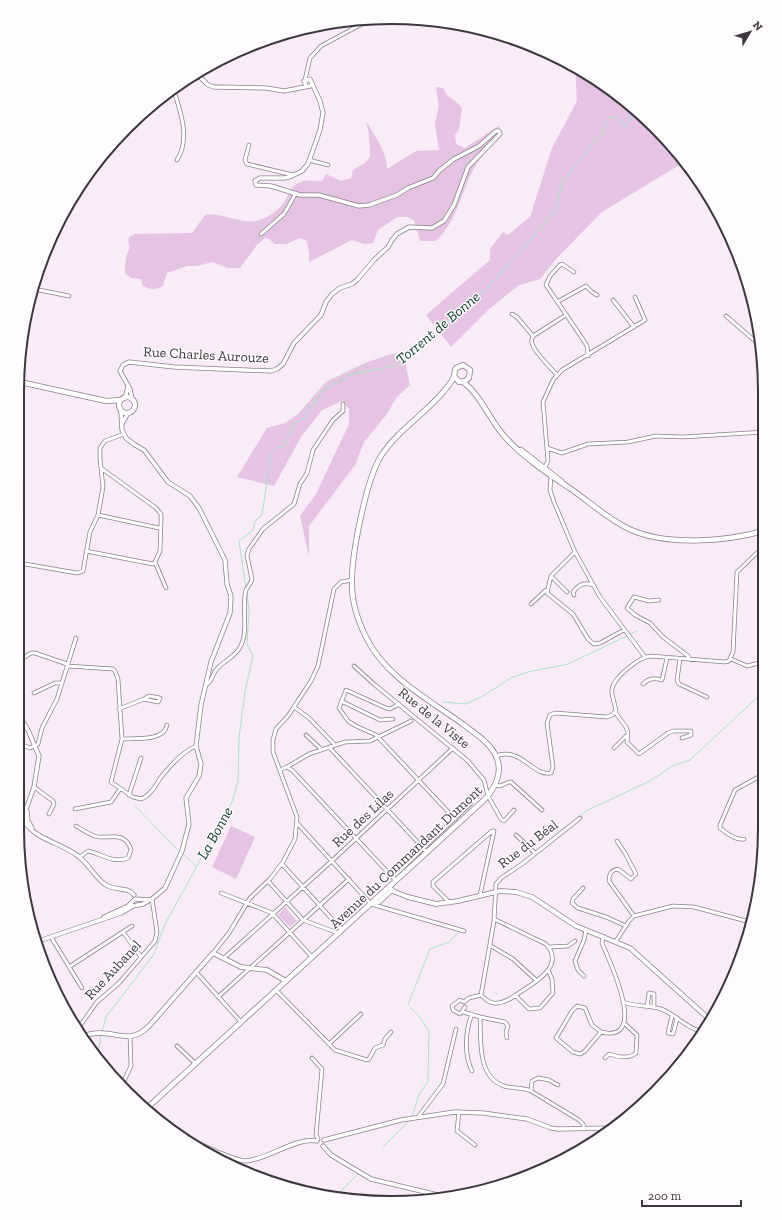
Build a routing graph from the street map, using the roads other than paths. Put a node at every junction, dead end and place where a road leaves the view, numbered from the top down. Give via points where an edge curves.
1 (361, 26) edge
2 (309, 68) junction
3 (201, 78) edge
4 (304, 82) junction
5 (309, 84) junction
6 (296, 89) junction
7 (175, 95) edge
8 (249, 145) dead end
9 (177, 160) dead end
10 (309, 160) junction
11 (328, 165) dead end
12 (293, 175) junction
13 (296, 193) junction
14 (261, 234) dead end
15 (574, 272) dead end
16 (39, 290) edge
17 (597, 295) dead end
18 (69, 296) dead end
19 (635, 297) dead end
20 (613, 300) dead end
21 (557, 302) junction
22 (512, 314) dead end
23 (566, 315) junction
24 (726, 316) dead end
25 (634, 327) junction
26 (533, 336) junction
27 (755, 340) edge
28 (588, 356) junction
29 (557, 375) junction
30 (454, 376) junction
31 (469, 378) junction
32 (461, 382) junction
33 (24, 383) edge
34 (127, 384) junction
35 (444, 392) junction
36 (475, 395) junction
37 (123, 399) junction
38 (132, 399) junction
39 (106, 401) junction
40 (342, 404) dead end
41 (120, 410) junction
42 (128, 413) junction
43 (121, 425) junction
44 (758, 432) edge
45 (124, 434) junction
46 (512, 444) junction
47 (547, 448) junction
48 (530, 462) junction
49 (101, 468) junction
50 (545, 468) junction
51 (551, 477) junction
52 (570, 488) junction
53 (98, 515) junction
54 (159, 528) junction
55 (758, 532) edge
56 (86, 551) junction
57 (575, 552) junction
58 (758, 552) edge
59 (156, 562) junction
60 (24, 564) edge
61 (551, 576) junction
62 (352, 580) junction
63 (593, 585) junction
64 (166, 588) dead end
65 (546, 590) junction
66 (567, 592) dead end
67 (574, 595) dead end
68 (659, 600) dead end
69 (531, 604) dead end
70 (624, 630) junction
71 (76, 638) dead end
72 (24, 657) edge
73 (645, 657) junction
74 (667, 658) junction
75 (680, 659) junction
76 (731, 659) junction
77 (690, 660) junction
78 (758, 663) edge
79 (67, 665) junction
80 (354, 666) dead end
81 (62, 683) junction
82 (643, 684) dead end
83 (206, 685) junction
84 (34, 693) dead end
85 (707, 697) dead end
86 (144, 699) dead end
87 (341, 702) junction
88 (399, 704) junction
89 (294, 707) junction
90 (119, 709) junction
91 (615, 712) junction
92 (393, 719) dead end
93 (411, 721) dead end
94 (24, 725) edge
95 (167, 725) dead end
96 (306, 735) dead end
97 (626, 736) junction
98 (378, 737) junction
99 (682, 738) dead end
100 (122, 739) junction
101 (335, 745) junction
102 (24, 746) edge
103 (36, 746) junction
104 (196, 746) junction
105 (329, 747) junction
106 (453, 748) junction
107 (614, 748) dead end
108 (321, 750) junction
109 (496, 756) junction
110 (141, 758) dead end
111 (286, 767) junction
112 (280, 770) junction
113 (758, 777) edge
114 (419, 781) junction
115 (496, 785) junction
116 (34, 787) junction
117 (120, 789) junction
118 (129, 795) junction
119 (488, 796) junction
120 (471, 803) dead end
121 (76, 809) dead end
122 (388, 810) junction
123 (514, 810) dead end
124 (542, 810) dead end
125 (49, 814) dead end
126 (580, 818) dead end
127 (455, 819) junction
128 (27, 821) junction
129 (24, 822) edge
130 (297, 823) junction
131 (76, 826) dead end
132 (516, 835) dead end
133 (357, 838) junction
134 (744, 839) dead end
135 (617, 841) dead end
136 (426, 850) junction
137 (535, 853) junction
138 (80, 857) junction
139 (332, 861) junction
140 (282, 864) junction
141 (395, 879) junction
142 (349, 880) junction
143 (268, 881) junction
144 (304, 887) junction
145 (583, 888) dead end
146 (390, 889) junction
147 (496, 892) junction
148 (221, 893) dead end
149 (134, 895) joint
150 (480, 895) junction
151 (151, 899) junction
152 (136, 900) junction
153 (287, 902) junction
154 (450, 903) junction
155 (246, 904) junction
156 (371, 904) junction
157 (137, 905) junction
158 (320, 905) junction
159 (629, 910) junction
160 (274, 914) junction
161 (634, 916) junction
162 (494, 919) junction
163 (302, 920) junction
164 (98, 921) junction
165 (629, 921) junction
166 (746, 921) edge
167 (132, 926) dead end
168 (626, 926) junction
169 (586, 930) junction
170 (464, 931) dead end
171 (123, 932) junction
172 (290, 932) junction
173 (340, 932) junction
174 (603, 936) junction
175 (51, 937) junction
176 (41, 940) edge
177 (575, 941) dead end
178 (616, 941) junction
179 (491, 946) junction
180 (549, 947) junction
181 (213, 953) junction
182 (140, 957) junction
183 (312, 957) junction
184 (224, 958) junction
185 (69, 967) junction
186 (249, 969) junction
187 (548, 970) junction
188 (196, 972) junction
189 (584, 976) dead end
190 (286, 981) junction
191 (537, 981) junction
192 (82, 988) dead end
193 (276, 990) junction
194 (481, 995) junction
195 (515, 995) junction
196 (218, 997) junction
197 (464, 1002) junction
198 (623, 1002) junction
199 (465, 1007) junction
200 (647, 1007) junction
201 (654, 1008) junction
202 (463, 1012) junction
203 (471, 1013) junction
204 (361, 1014) dead end
205 (672, 1016) junction
206 (480, 1017) junction
207 (707, 1017) edge
208 (677, 1019) junction
209 (241, 1022) junction
210 (624, 1023) junction
211 (81, 1025) edge
212 (456, 1029) dead end
213 (698, 1030) edge
214 (391, 1032) dead end
215 (601, 1032) junction
216 (87, 1035) edge
217 (130, 1037) junction
218 (508, 1038) dead end
219 (328, 1044) junction
220 (177, 1046) dead end
221 (312, 1058) dead end
222 (605, 1058) dead end
223 (196, 1064) junction
224 (472, 1071) dead end
225 (124, 1081) edge
226 (558, 1085) dead end
227 (531, 1091) junction
228 (152, 1107) edge
229 (459, 1112) junction
230 (418, 1117) junction
231 (584, 1128) junction
232 (600, 1128) joint
233 (603, 1128) edge
234 (318, 1140) junction
235 (324, 1140) junction
236 (474, 1144) dead end
237 (205, 1145) edge
238 (323, 1146) junction
239 (431, 1194) edge

1 - 2 street via 321,46 310,58
2 - 4 street
2 - 5 street
3 - 6 street via 214,87 284,91
4 - 5 street
4 - 6 street
5 - 6 street
5 - 10 street, Rue Charles Aurouze via 316,92 323,113
7 - 9 street via 183,123 181,154
8 - 12 street via 245,160 247,164
10 - 11 street
10 - 12 street, Rue Charles Aurouze via 306,168
12 - 13 street, Rue Charles Aurouze via 285,178 260,178 255,183
13 - 14 street via 284,214
13 - 34 street, Rue Charles Aurouze via 319,195 359,206 369,205 433,178 454,159 479,146 496,131 500,132 499,137 468,167 454,205 444,220 432,228 409,227 397,234 357,280 332,294 321,315 294,343 283,364 277,369 271,371 202,368 132,362 126,363 120,370
15 - 21 street via 562,264 547,281 546,285
16 - 18 street
17 - 21 street via 586,286
19 - 25 street via 645,320
20 - 25 street
21 - 23 street
22 - 26 street
23 - 26 street
23 - 28 street via 586,346
24 - 27 street
25 - 28 street
26 - 29 street via 532,343
28 - 29 street
29 - 47 street via 543,402
30 - 31 main road via 456,368 463,366 470,370
30 - 32 main road
30 - 35 main road
31 - 32 main road
31 - 36 main road
32 - 35 main road
32 - 36 main road
33 - 39 main road
34 - 37 street, Rue Charles Aurouze via 127,393
34 - 38 street, Rue Charles Aurouze
35 - 62 main road via 382,455 369,480 352,568
36 - 46 main road via 498,429
37 - 38 main road
37 - 39 main road
37 - 41 main road
38 - 42 main road via 135,408
39 - 41 main road
40 - 83 street via 343,411 333,420 310,455 308,469 294,504 263,529 249,549 247,556 252,579 246,590 246,617 241,646 216,670
41 - 42 main road
41 - 43 street
42 - 43 street
43 - 45 street
44 - 47 street via 656,436 628,442 588,444 562,453
45 - 49 street via 102,444 99,453
45 - 83 street via 130,442 149,454 168,482 186,492 194,500 224,560 231,607
46 - 48 main road
46 - 50 main road
47 - 50 street via 548,461
48 - 50 street
48 - 51 main road
49 - 53 street via 104,487
49 - 54 street via 156,508 160,514
50 - 52 main road
51 - 52 main road
51 - 57 street via 550,490
52 - 55 main road via 619,524 655,538 698,540
53 - 54 street
53 - 56 street via 90,532
54 - 59 street via 160,551
56 - 59 street via 153,564
56 - 60 street via 84,570 77,573
57 - 61 street
57 - 63 street
58 - 76 street via 737,572
59 - 64 street
61 - 65 street
61 - 66 street
62 - 89 street via 341,582 334,589 318,666
62 - 109 main road via 359,622 379,659 401,679 479,736
63 - 67 street via 584,582 572,592
63 - 70 street
65 - 69 street
65 - 70 street via 573,614 588,639 594,644 600,644
68 - 77 street via 634,598 627,608 650,623
70 - 73 street
71 - 79 street
72 - 79 street via 35,653
73 - 74 street
73 - 91 street via 613,685
74 - 75 street
74 - 82 street via 662,680 655,678
75 - 77 street
75 - 85 street via 677,680 679,684
76 - 77 street via 725,662
76 - 78 street via 747,666
79 - 81 street
79 - 90 street via 114,670 118,679
80 - 88 street, Rue de la Viste
81 - 84 street via 55,683
81 - 103 street
83 - 104 street
86 - 90 street
87 - 88 street via 346,690 386,708
87 - 92 street via 375,718
87 - 98 street via 339,708 348,720
88 - 106 street, Rue de la Viste
89 - 101 street via 309,718
89 - 112 street via 276,729 274,737 273,752
90 - 100 street
91 - 97 street via 626,727
91 - 109 street via 606,717 555,713 550,715 547,723 553,767 551,773 545,773 511,754
93 - 98 street
94 - 103 street
95 - 100 street via 163,732 149,738
96 - 108 street
97 - 99 street via 627,742 638,754 668,733 691,731 691,735
97 - 107 street
98 - 101 street via 370,741
98 - 114 street
100 - 117 street via 110,779
101 - 105 street
102 - 103 street via 30,748
103 - 116 street via 40,756
104 - 118 street via 178,758 145,797 137,799
104 - 151 street via 200,770 186,798 189,816 187,836 165,888
105 - 108 street
105 - 122 street
106 - 114 street, Rue des Lilas
106 - 119 street, Rue de la Viste via 482,777
108 - 111 street via 302,757
109 - 115 main road, Avenue du Commandant Dumont
110 - 118 street
111 - 112 street
111 - 133 street
112 - 130 street via 296,813
113 - 134 street via 735,790 720,825 727,833 739,840
114 - 122 street, Rue des Lilas
114 - 127 street
115 - 119 main road, Avenue du Commandant Dumont
115 - 124 street via 511,782
116 - 125 street via 53,801
116 - 128 street via 25,814
117 - 118 street
117 - 121 street via 111,802
119 - 123 street, Rue de la Viste via 503,820
119 - 136 main road, Avenue du Commandant Dumont
120 - 127 street
122 - 133 street, Rue des Lilas
122 - 136 street
126 - 137 street, Rue du Béal
127 - 136 street
128 - 129 street
128 - 138 street via 29,828
130 - 139 street
130 - 140 street via 293,845
131 - 138 street via 98,838 119,837 127,842 131,850 128,858 118,860 88,851
132 - 137 street
133 - 139 street, Rue des Lilas
133 - 141 street
135 - 159 street via 636,874 631,879 618,869 609,876 609,881
136 - 141 main road, Avenue du Commandant Dumont
137 - 147 street, Rue du Béal via 498,880
138 - 149 street via 104,884 128,890
139 - 142 street
139 - 144 street, Rue des Lilas
140 - 143 street
140 - 144 street
141 - 146 main road, Avenue du Commandant Dumont
142 - 156 street
142 - 158 street
143 - 153 street
143 - 155 street
144 - 153 street, Rue des Lilas
144 - 158 street
145 - 168 street via 572,903 578,908
146 - 154 main road via 428,902
146 - 156 main road, Avenue du Commandant Dumont
147 - 150 main road
147 - 162 street
147 - 169 main road via 516,892 532,897
148 - 155 street
149 - 152 street
150 - 154 main road
150 - 154 street via 494,831 433,882 433,886
151 - 152 street
151 - 157 street
151 - 182 street, Rue Aubanel via 157,936
152 - 157 street
152 - 157 street
152 - 164 street
153 - 160 street, Rue des Lilas
153 - 163 street
155 - 160 street
155 - 181 street
156 - 170 street
156 - 173 main road, Avenue du Commandant Dumont
157 - 164 street
158 - 163 street
158 - 173 street
159 - 161 street
159 - 165 street
160 - 172 street
160 - 184 street, Rue des Lilas
161 - 165 street
161 - 166 street via 673,906 686,906
162 - 179 street
162 - 180 street
163 - 172 street
163 - 173 street
164 - 175 street
165 - 168 street
167 - 171 street
168 - 178 street
169 - 174 main road
169 - 189 street via 575,961 578,970
171 - 182 street
171 - 185 street
172 - 183 street
172 - 186 street
173 - 183 main road, Avenue du Commandant Dumont
174 - 178 main road
174 - 198 street via 602,943
175 - 176 street
175 - 185 street
177 - 180 street via 568,946
178 - 207 main road via 638,954
179 - 191 street via 514,959
179 - 194 street
180 - 187 street via 552,960
181 - 184 main road
181 - 188 main road
182 - 211 street, Rue Aubanel via 115,987 97,1002
183 - 190 main road, Avenue du Commandant Dumont
184 - 186 main road
185 - 192 street
186 - 190 main road via 267,970
186 - 196 street
187 - 191 street
187 - 195 street via 553,993 540,1008 532,1010 526,1007
188 - 196 street
188 - 217 main road via 146,1029
190 - 193 main road, Avenue du Commandant Dumont
191 - 195 street
193 - 209 main road, Avenue du Commandant Dumont
193 - 219 street
194 - 195 street via 496,1003
194 - 197 street
196 - 209 street
197 - 199 street
197 - 202 street via 457,1001 452,1006 455,1013
198 - 200 street
198 - 210 street via 626,1012
199 - 202 street
199 - 203 street
200 - 201 street
200 - 201 street via 649,993 654,994
201 - 205 street
202 - 203 street
203 - 206 street
203 - 224 street via 467,1029 468,1062
204 - 219 street
205 - 208 street
205 - 208 street via 668,1033 673,1034
206 - 218 street via 505,1022 508,1026
206 - 227 street via 482,1060 493,1078 506,1087
208 - 213 street via 689,1028
209 - 223 main road, Avenue du Commandant Dumont
210 - 215 street via 612,1033
210 - 222 street via 637,1035 636,1053 631,1056 609,1054
212 - 230 street via 443,1084
214 - 219 street via 384,1044 375,1048 367,1060 340,1053
215 - 215 street via 592,1025 585,1008 577,1006 556,1038 573,1052 580,1054
216 - 217 main road via 103,1033
217 - 225 street via 131,1066
220 - 223 street
221 - 234 street via 322,1069 316,1135
223 - 228 main road, Avenue du Commandant Dumont
226 - 227 street via 538,1078 532,1081
227 - 231 street via 579,1120
229 - 230 street
229 - 231 street via 527,1119 551,1128
229 - 236 street via 457,1131
230 - 235 street
231 - 232 street
232 - 233 street
234 - 235 street
234 - 237 street via 303,1142 270,1155 242,1160
234 - 238 street via 319,1146
235 - 238 street
238 - 239 street via 330,1155 359,1173 388,1184

